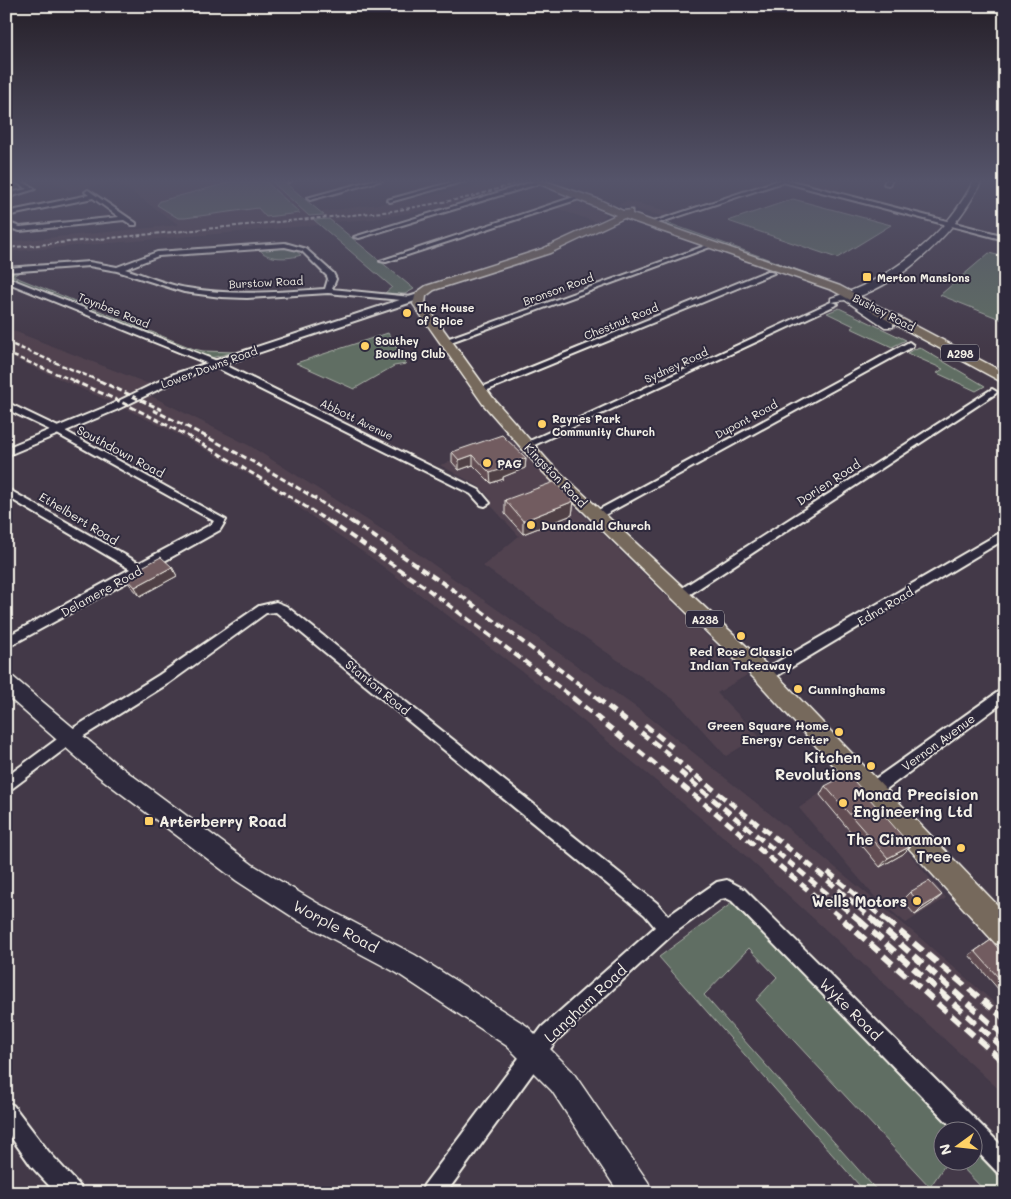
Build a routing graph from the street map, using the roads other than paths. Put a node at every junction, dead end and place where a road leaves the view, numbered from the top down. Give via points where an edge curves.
1 (360, 236) edge
2 (463, 236) edge
3 (578, 236) edge
4 (683, 236) edge
5 (937, 236) edge
6 (357, 237) dead end
7 (706, 247) dead end
8 (384, 261) dead end
9 (756, 262) junction
10 (118, 269) junction
11 (6, 270) edge
12 (770, 273) dead end
13 (6, 279) edge
14 (328, 291) junction
15 (849, 296) junction
16 (415, 298) junction
17 (834, 302) junction
18 (889, 325) junction
19 (445, 341) junction
20 (909, 345) dead end
21 (214, 363) junction
22 (1005, 378) edge
23 (1005, 388) edge
24 (480, 390) junction
25 (992, 392) dead end
26 (6, 405) edge
27 (56, 430) junction
28 (526, 445) junction
29 (6, 452) edge
30 (6, 491) edge
31 (485, 503) dead end
32 (595, 515) junction
33 (220, 522) joint
34 (1005, 534) edge
35 (139, 567) junction
36 (680, 595) junction
37 (6, 643) edge
38 (765, 676) junction
39 (6, 684) edge
40 (1005, 693) edge
41 (69, 738) junction
42 (6, 786) edge
43 (871, 791) junction
44 (727, 888) joint
45 (667, 928) junction
46 (1005, 933) edge
47 (535, 1052) junction
48 (6, 1112) edge
49 (963, 1122) edge
50 (984, 1143) edge
51 (1005, 1164) edge
52 (71, 1193) edge
53 (432, 1193) edge
54 (637, 1193) edge

1 - 6 street
2 - 8 street
3 - 16 main road via 546,251 438,284
4 - 9 main road, Bushey Road / A298
5 - 15 main road via 906,263
7 - 19 street, Bronson Road
9 - 15 main road, Bushey Road / A298 via 818,281
9 - 17 main road, Bushey Road / A298
10 - 11 street, Burstow Road via 77,264
10 - 14 street, Burstow Road via 184,290 220,295
10 - 14 street via 157,254 285,245 304,250 330,275
12 - 24 street, Chestnut Road
13 - 21 street, Toynbee Road
14 - 16 street, Burstow Road
15 - 17 main road
15 - 18 main road, Bushey Road via 850,300
15 - 22 main road, Bushey Road / A298
16 - 19 main road, Kingston Road / A238
16 - 21 street, Lower Downs Road
17 - 18 main road, Bushey Road / A298
17 - 28 street, Sydney Road
18 - 23 main road, Bushey Road / A298
19 - 24 main road, Kingston Road / A238
20 - 32 street, Dupont Road
21 - 27 street, Lower Downs Road
21 - 31 street, Abbott Avenue via 475,492
24 - 28 main road, Kingston Road / A238
25 - 36 street, Dorien Road
26 - 27 street, Southdown Road
27 - 29 street, Lower Downs Road
27 - 33 street, Southdown Road via 218,518
28 - 32 main road, Kingston Road / A238
30 - 35 street, Ethelbert Road
32 - 36 main road, Kingston Road / A238
33 - 35 street, Delamere Road via 146,566
34 - 38 street, Edna Road
35 - 37 street, Delamere Road via 134,573
36 - 38 main road, Kingston Road / A238
38 - 43 main road, Kingston Road / A238
39 - 41 main road, Worple Road
40 - 43 street, Vernon Avenue
41 - 42 street
41 - 45 street, Stanton Road via 164,679 263,609 276,607 651,909
41 - 47 main road, Worple Road via 245,873 308,912 406,964 517,1036
43 - 46 main road, Kingston Road / A238
44 - 45 street, Langham Road via 717,891
44 - 49 street, Wyke Road via 738,895
45 - 47 street, Langham Road via 549,1034
47 - 53 street, Langham Road
47 - 54 main road, Worple Road via 562,1081
48 - 52 street via 40,1160
50 - 51 street, Wyke Road

